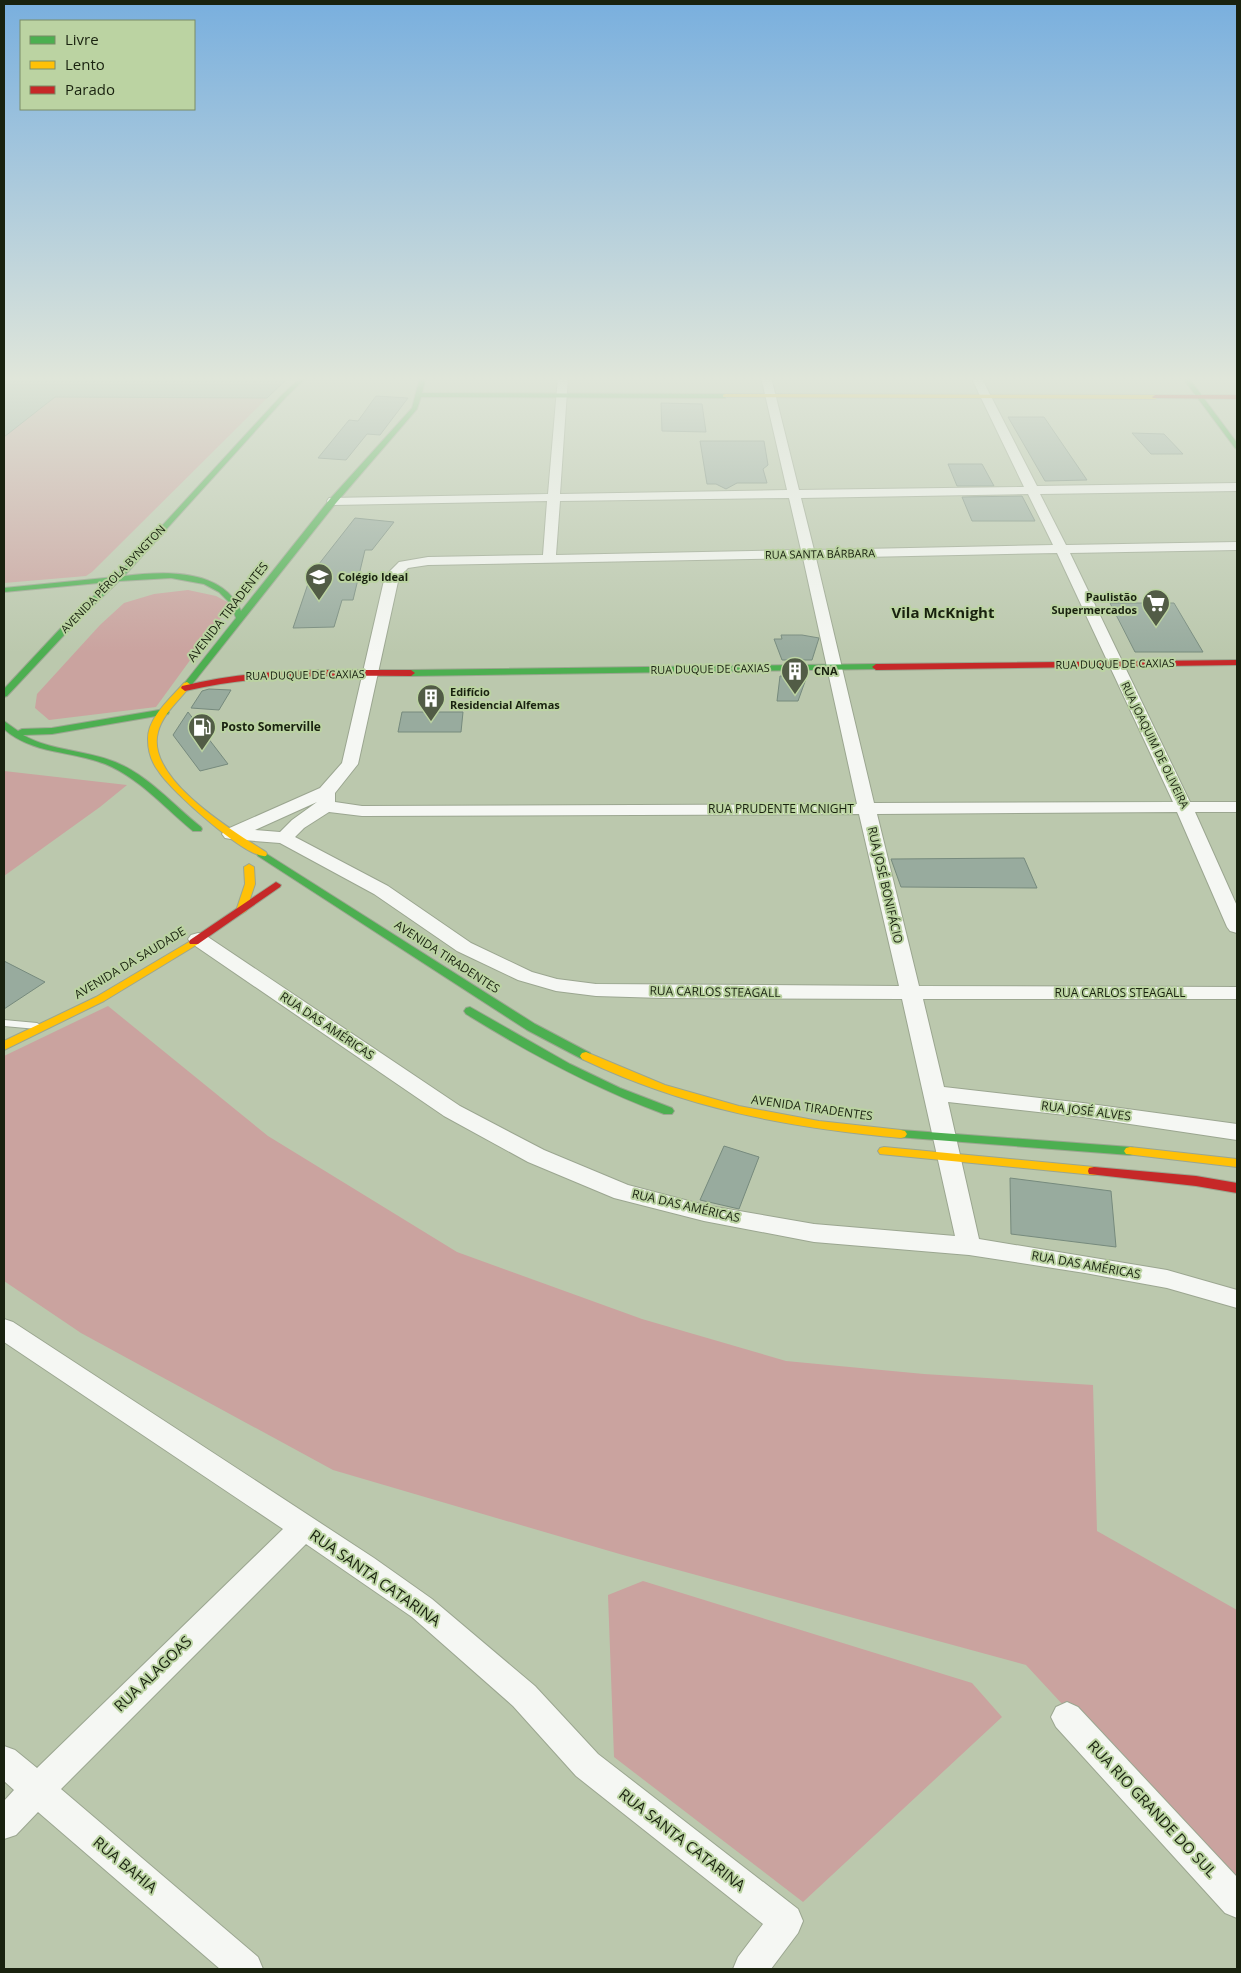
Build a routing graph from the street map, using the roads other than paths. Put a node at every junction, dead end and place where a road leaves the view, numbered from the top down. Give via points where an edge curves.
1 (217, 469) edge
2 (361, 469) edge
3 (556, 469) edge
4 (788, 469) edge
5 (1023, 469) edge
6 (1237, 487) edge
7 (1033, 490) junction
8 (795, 495) junction
9 (553, 498) junction
10 (333, 501) junction
11 (1237, 546) edge
12 (1062, 549) junction
13 (810, 554) junction
14 (549, 558) junction
15 (117, 579) junction
16 (170, 588) dead end
17 (220, 589) junction
18 (4, 590) edge
19 (67, 593) dead end
20 (4, 596) edge
21 (112, 597) dead end
22 (95, 601) junction
23 (76, 604) dead end
24 (77, 616) junction
25 (241, 619) junction
26 (1237, 662) edge
27 (1116, 664) junction
28 (836, 668) junction
29 (370, 674) junction
30 (185, 688) junction
31 (4, 694) edge
32 (165, 712) junction
33 (7, 728) edge
34 (139, 734) dead end
35 (150, 741) junction
36 (96, 744) dead end
37 (99, 759) junction
38 (326, 799) junction
39 (1237, 807) edge
40 (867, 809) junction
41 (1186, 809) junction
42 (204, 834) dead end
43 (231, 834) junction
44 (284, 838) junction
45 (279, 865) junction
46 (280, 887) junction
47 (241, 911) junction
48 (1237, 927) edge
49 (198, 939) junction
50 (1237, 993) edge
51 (910, 994) junction
52 (463, 1006) dead end
53 (4, 1023) edge
54 (43, 1027) junction
55 (4, 1046) edge
56 (935, 1093) junction
57 (680, 1114) dead end
58 (1237, 1132) edge
59 (947, 1147) junction
60 (869, 1149) dead end
61 (1237, 1163) edge
62 (1237, 1188) edge
63 (969, 1246) junction
64 (1237, 1299) edge
65 (4, 1329) edge
66 (304, 1527) junction
67 (1067, 1717) dead end
68 (4, 1761) edge
69 (36, 1790) junction
70 (4, 1823) edge
71 (1237, 1901) edge
72 (246, 1969) edge
73 (750, 1969) edge

1 - 15 main road, AVENIDA PÉROLA BYNGTON
2 - 10 main road, AVENIDA TIRADENTES
3 - 9 street
4 - 8 street, RUA JOSÉ BONIFÁCIO
5 - 7 street, RUA JOAQUIM DE OLIVEIRA
6 - 7 street
7 - 8 street
7 - 12 street, RUA JOAQUIM DE OLIVEIRA
8 - 9 street
8 - 13 street, RUA JOSÉ BONIFÁCIO
9 - 10 street
9 - 14 street
10 - 25 main road, AVENIDA TIRADENTES
11 - 12 street, RUA SANTA BÁRBARA
12 - 13 street, RUA SANTA BÁRBARA
12 - 27 street, RUA JOAQUIM DE OLIVEIRA
13 - 14 street, RUA SANTA BÁRBARA
13 - 28 street, RUA JOSÉ BONIFÁCIO
14 - 29 street, RUA SANTA BÁRBARA via 428,561 404,565 392,576
15 - 17 main road via 160,575 185,578
15 - 18 main road
15 - 22 main road, AVENIDA PÉROLA BYNGTON
16 - 17 main road
17 - 25 main road via 233,599
19 - 20 main road via 44,591
21 - 22 main road
22 - 24 main road, AVENIDA PÉROLA BYNGTON
23 - 24 main road
24 - 31 main road, AVENIDA PÉROLA BYNGTON
25 - 30 main road, AVENIDA TIRADENTES
26 - 27 main road, RUA DUQUE DE CAXIAS
27 - 28 main road, RUA DUQUE DE CAXIAS
27 - 41 street, RUA JOAQUIM DE OLIVEIRA
28 - 29 main road, RUA DUQUE DE CAXIAS
28 - 40 street, RUA JOSÉ BONIFÁCIO
29 - 30 main road, RUA DUQUE DE CAXIAS via 252,675
29 - 38 street via 350,764
30 - 32 main road, AVENIDA TIRADENTES
32 - 33 main road via 52,731
32 - 35 main road, AVENIDA TIRADENTES via 151,732
33 - 37 main road via 37,745
34 - 35 main road
35 - 43 main road, AVENIDA TIRADENTES via 168,778 202,814
36 - 37 main road via 94,751
37 - 42 main road via 134,774
38 - 40 street, RUA PRUDENTE MCNIGHT via 362,811
38 - 43 street
38 - 44 street
39 - 41 street, RUA PRUDENTE MCNIGHT
40 - 41 street, RUA PRUDENTE MCNIGHT
40 - 51 street, RUA JOSÉ BONIFÁCIO
41 - 48 street, RUA JOAQUIM DE OLIVEIRA
43 - 44 street, RUA CARLOS STEAGALL
43 - 45 main road, AVENIDA TIRADENTES
44 - 51 street, RUA CARLOS STEAGALL via 381,890 464,947 525,976 556,985 663,992
45 - 46 main road
45 - 59 main road, AVENIDA TIRADENTES via 532,1028 657,1088 757,1115
46 - 47 main road, AVENIDA DA SAUDADE
46 - 47 main road via 245,864 250,884
47 - 49 main road, AVENIDA DA SAUDADE
49 - 54 main road, AVENIDA DA SAUDADE via 100,999
49 - 63 street, RUA DAS AMÉRICAS via 452,1111 536,1156 622,1192 704,1213 814,1233
50 - 51 street, RUA CARLOS STEAGALL
51 - 56 street, RUA JOSÉ BONIFÁCIO
52 - 57 main road via 552,1061 620,1093
53 - 54 lane
54 - 55 main road, AVENIDA DA SAUDADE
56 - 58 street, RUA JOSÉ ALVES
56 - 59 street, RUA JOSÉ BONIFÁCIO
59 - 60 main road, AVENIDA TIRADENTES
59 - 61 main road, AVENIDA TIRADENTES via 1190,1157
59 - 62 main road, AVENIDA TIRADENTES
59 - 63 street, RUA JOSÉ BONIFÁCIO
63 - 64 street, RUA DAS AMÉRICAS via 1167,1280
65 - 66 street, RUA SANTA CATARINA
66 - 69 street, RUA ALAGOAS
66 - 73 street, RUA SANTA CATARINA via 422,1608 524,1696 587,1765 786,1921
67 - 71 street, RUA RIO GRANDE DO SUL
68 - 69 street, RUA BAHIA
69 - 70 street, RUA ALAGOAS
69 - 72 street, RUA BAHIA

